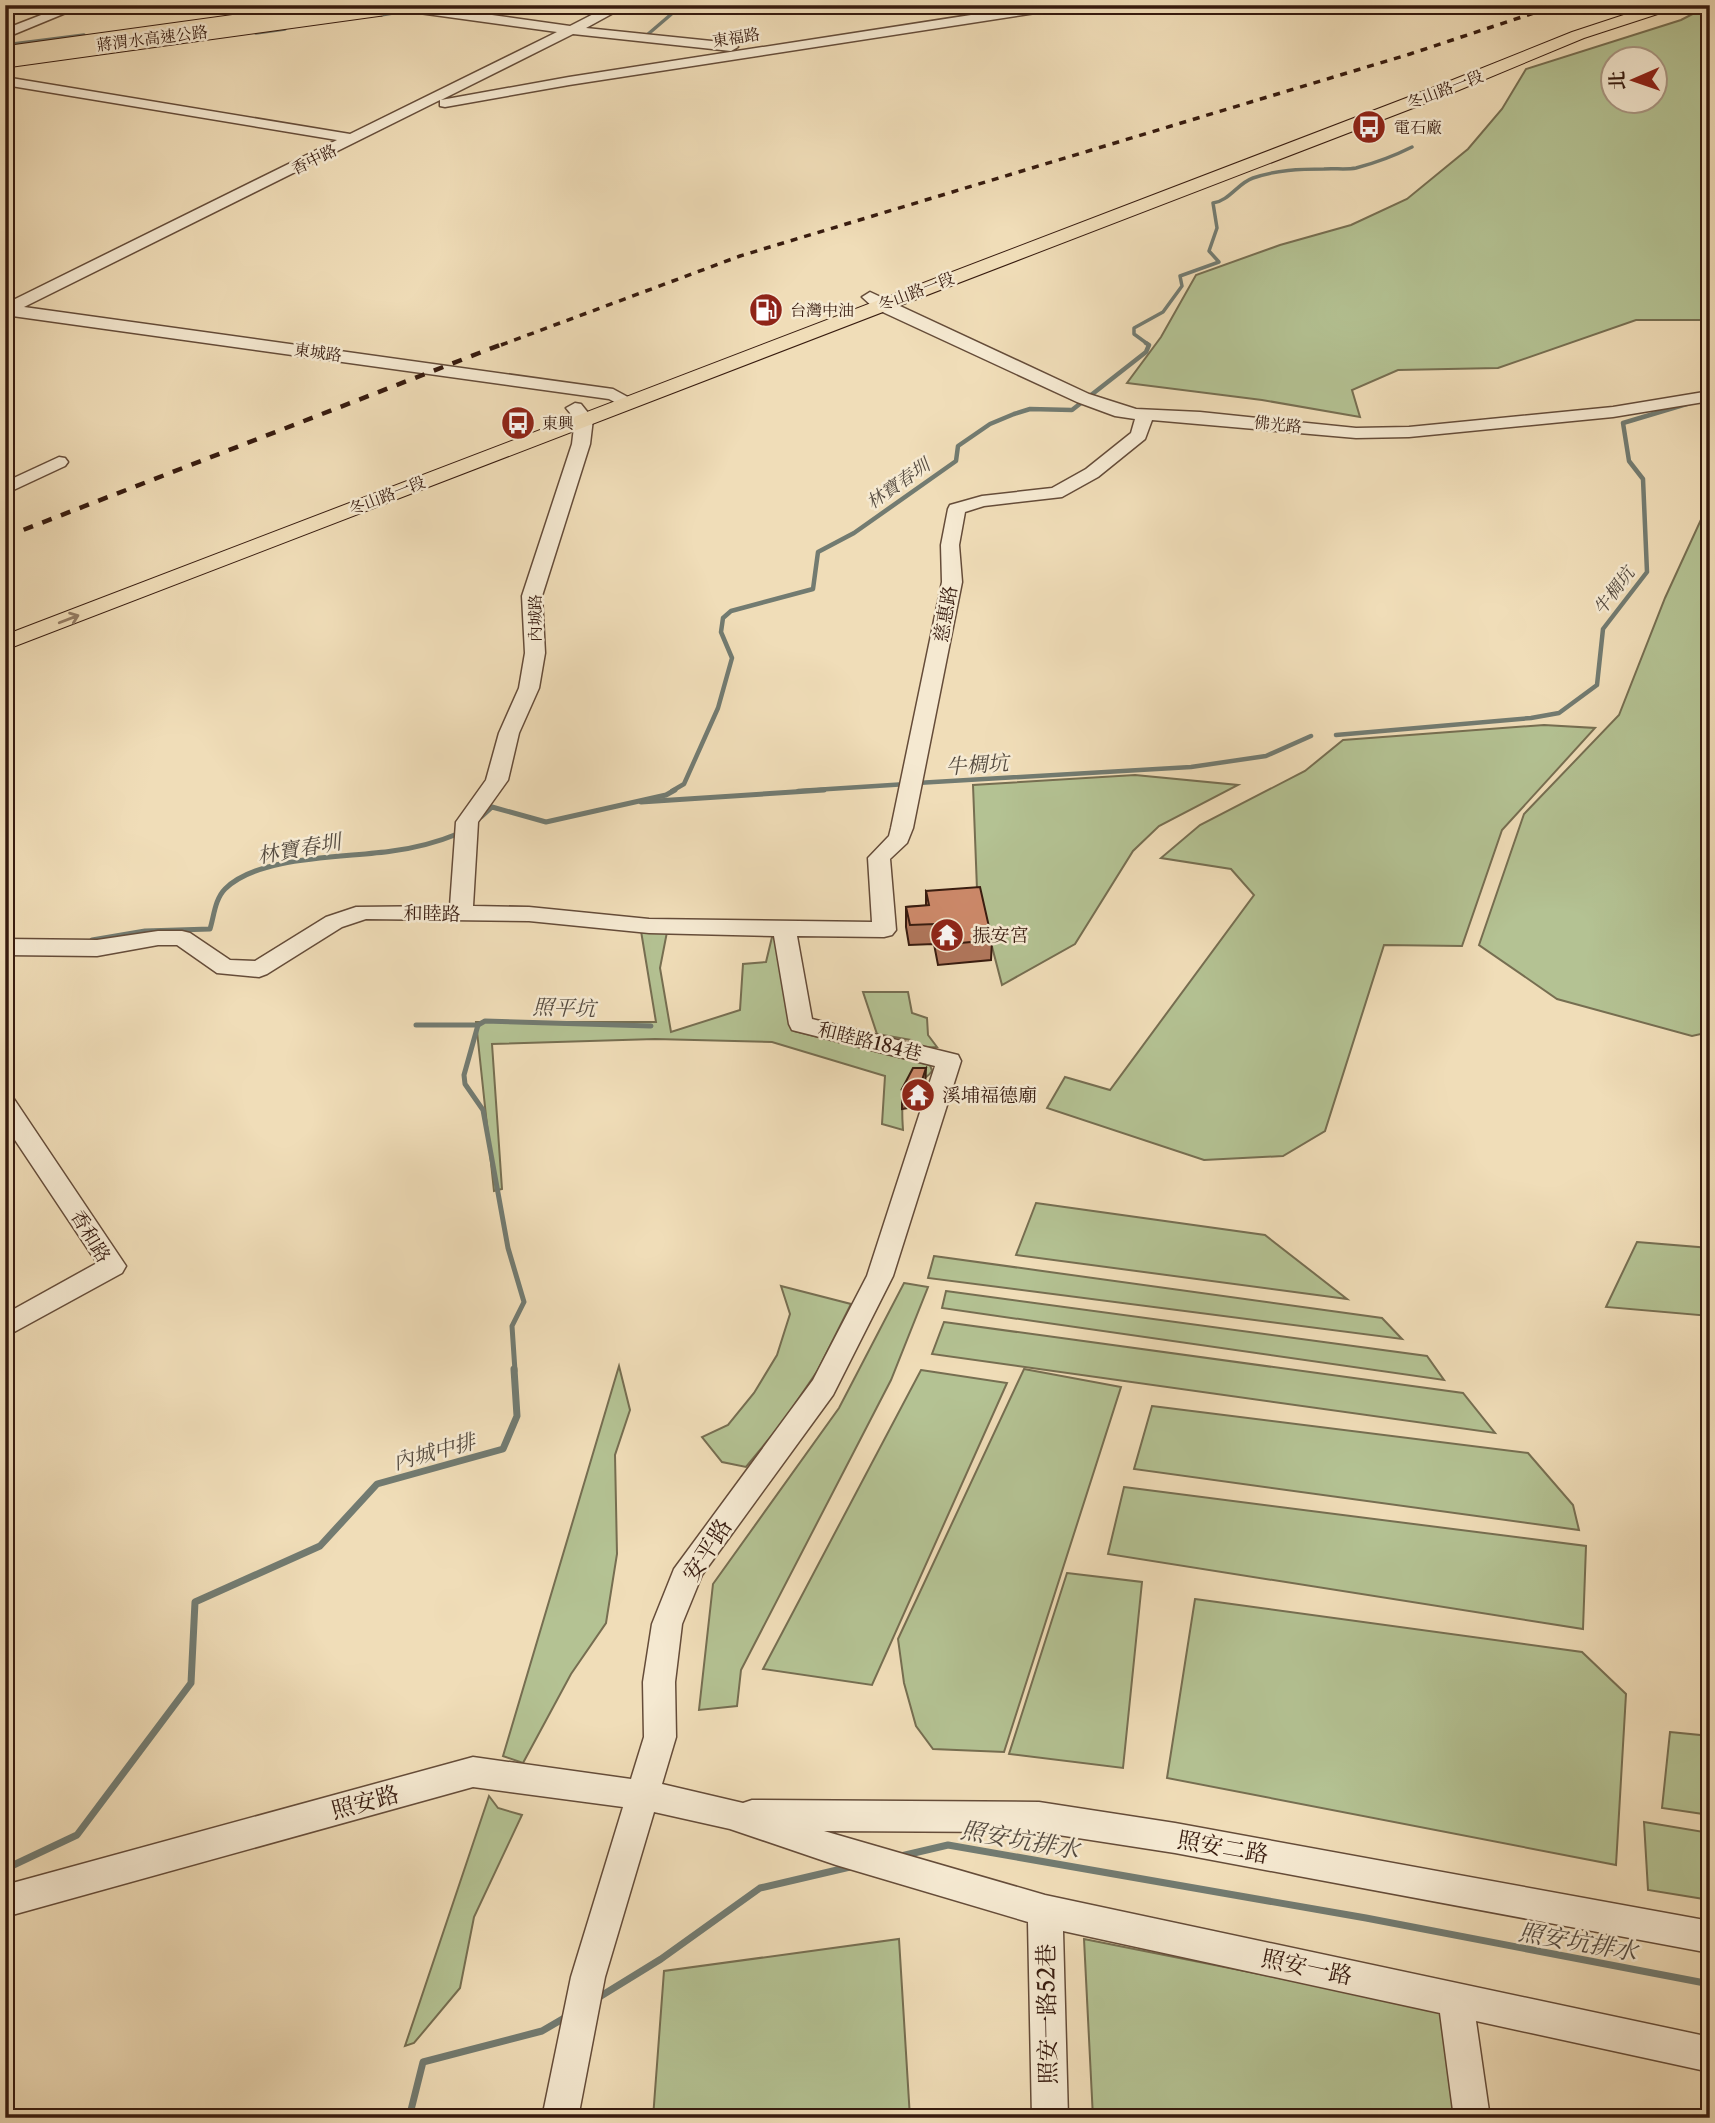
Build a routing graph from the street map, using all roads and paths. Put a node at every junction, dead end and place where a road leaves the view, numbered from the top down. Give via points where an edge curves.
1 (79, 5) edge
2 (334, 5) edge
3 (353, 5) edge
4 (381, 5) edge
5 (390, 5) edge
6 (404, 5) edge
7 (622, 5) edge
8 (1062, 5) edge
9 (1634, 5) edge
10 (1671, 5) edge
11 (397, 6) edge
12 (19, 16) dead end
13 (44, 20) junction
14 (572, 30) junction
15 (5, 34) edge
16 (45, 49) junction
17 (763, 51) junction
18 (5, 54) edge
19 (5, 81) edge
20 (1391, 104) junction
21 (416, 108) junction
22 (355, 139) junction
23 (875, 301) junction
24 (6, 310) edge
25 (1710, 396) edge
26 (621, 398) junction
27 (580, 413) junction
28 (1144, 414) junction
29 (59, 462) dead end
30 (5, 489) edge
31 (12, 632) edge
32 (461, 914) junction
33 (884, 930) joint
34 (785, 931) junction
35 (5, 947) edge
36 (949, 1061) joint
37 (5, 1105) edge
38 (5, 1327) edge
39 (642, 1795) junction
40 (730, 1814) junction
41 (7, 1901) edge
42 (1045, 1911) junction
43 (1710, 1937) edge
44 (1455, 1999) junction
45 (1710, 2055) edge
46 (560, 2118) edge
47 (1050, 2118) edge
48 (1472, 2118) edge

1 - 13 street
2 - 16 main road
3 - 18 highway, 蔣渭水高速公路, bridge
4 - 18 highway, 蔣渭水高速公路, bridge
5 - 11 street
6 - 11 main road
7 - 14 street, 香中路
8 - 17 street, 東福路
9 - 20 main road, 冬山路一段 via 1541,37
10 - 20 main road, 冬山路一段
11 - 14 street
11 - 16 main road
12 - 13 street
13 - 15 street
14 - 17 street
14 - 21 street, 香中路
16 - 18 main road
17 - 21 street, 東福路
19 - 22 street
20 - 23 main road, 冬山路一段
21 - 22 street, 香中路
22 - 24 street, 香中路
23 - 26 main road, 冬山路一段
23 - 28 street, 佛光路 via 1085,399 1121,412
24 - 26 street, 東城路
25 - 28 street, 佛光路 via 1613,412 1409,432 1356,433
26 - 27 main road, 冬山路一段
27 - 31 main road, 冬山路一段
27 - 32 street, 內城路 via 581,444 533,596 535,653 529,688 509,733 497,780 466,829
28 - 33 street, 慈惠路 via 1139,435 1092,473 1056,493 982,501 957,509 949,551 952,582 899,838 879,858
29 - 30 street
32 - 34 street, 和睦路 via 529,914 649,926
32 - 35 street, 和睦路 via 364,912 334,922 259,969 225,968 181,938 97,948
33 - 34 street, 和睦路
34 - 36 street, 和睦路184巷 via 801,1024
36 - 39 street, 安平路 via 880,1276 823,1387 689,1569 667,1624 659,1682 660,1737
37 - 38 street, 香和路 via 113,1266
39 - 40 street, 照安路
39 - 41 street, 照安路 via 473,1772
39 - 46 street, 安平路 via 588,1977
40 - 42 street, 照安一路
40 - 43 street, 照安二路 via 1039,1818 1175,1838
42 - 44 street, 照安一路
42 - 47 street, 照安一路52巷
44 - 45 street, 照安一路
44 - 48 street

